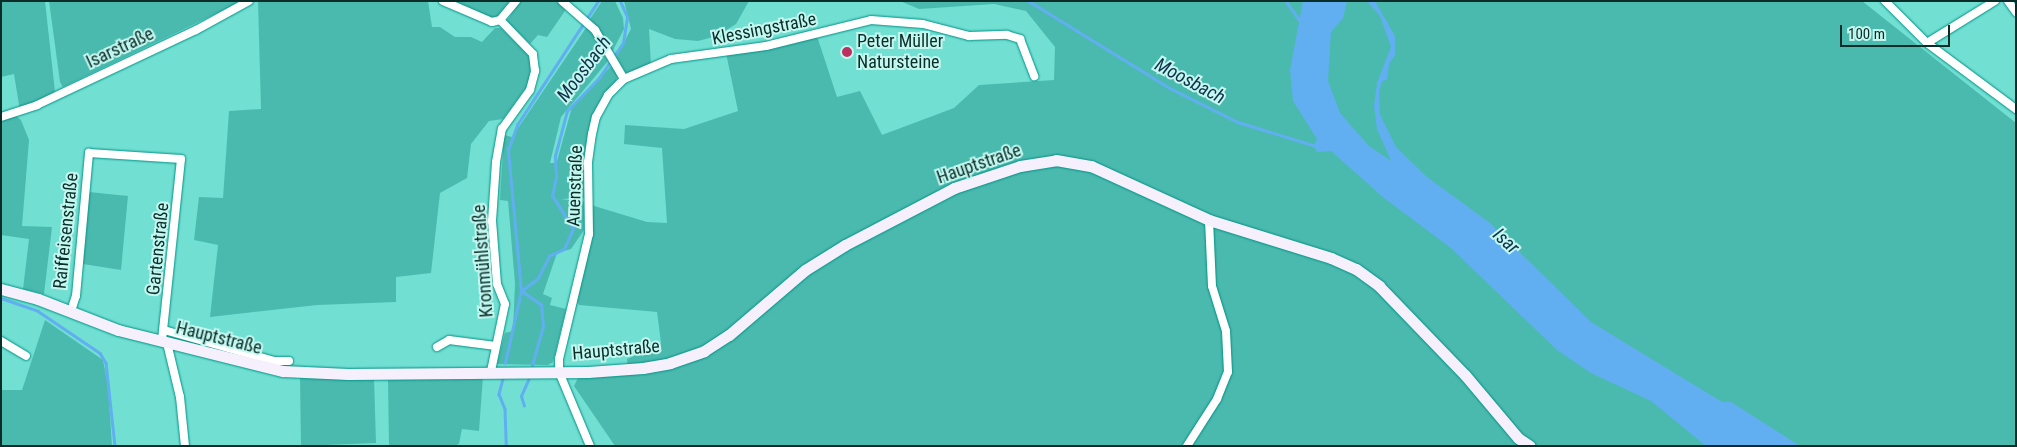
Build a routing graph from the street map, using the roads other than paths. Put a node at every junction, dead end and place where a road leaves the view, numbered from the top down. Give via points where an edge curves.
1 (249, 1) edge
2 (442, 1) edge
3 (516, 1) edge
4 (562, 1) edge
5 (1885, 1) edge
6 (1995, 1) edge
7 (2008, 1) edge
8 (1981, 5) edge
9 (2016, 12) edge
10 (500, 20) junction
11 (1927, 44) junction
12 (1034, 76) dead end
13 (624, 79) junction
14 (2016, 110) edge
15 (1, 117) edge
16 (89, 153) joint
17 (1209, 220) junction
18 (1, 289) edge
19 (71, 312) junction
20 (164, 338) junction
21 (1, 341) edge
22 (496, 346) junction
23 (437, 347) dead end
24 (26, 356) dead end
25 (289, 361) dead end
26 (490, 371) junction
27 (559, 372) junction
28 (185, 446) edge
29 (590, 446) edge
30 (1187, 446) edge
31 (1530, 446) edge

1 - 15 street, Isarstraße via 196,30 37,104
2 - 10 street via 482,20
3 - 10 street
4 - 13 street via 589,23
5 - 11 street
6 - 8 street
7 - 9 street
8 - 11 street
10 - 22 street, Kronmühlstraße via 533,54 535,72 530,90 502,129 496,162 492,221 496,284 505,304
11 - 14 street
12 - 13 street, Klessingstraße via 1020,39 1007,35 969,36 923,24 871,20 766,46 671,59
13 - 27 street, Auenstraße via 608,95 596,117 592,134 588,162 589,234 561,343
16 - 19 street, Raiffeisenstraße via 76,296
16 - 20 street, Gartenstraße via 181,159
17 - 27 main road, Hauptstraße via 1091,166 1056,160 1020,166 954,188 845,245 805,270 729,335 704,351 670,364 643,368
17 - 30 street via 1212,286 1226,331 1228,372 1217,399
17 - 31 main road, Hauptstraße via 1331,258 1356,269 1379,286 1465,375 1505,424
18 - 19 main road, Hauptstraße
19 - 20 main road, Hauptstraße via 118,330
20 - 25 street via 274,361
20 - 26 main road, Hauptstraße via 302,374
20 - 28 street, Gartenstraße via 180,396
21 - 24 street
22 - 23 street via 449,340
22 - 26 street, Kronmühlstraße
26 - 27 main road, Hauptstraße
27 - 29 street

